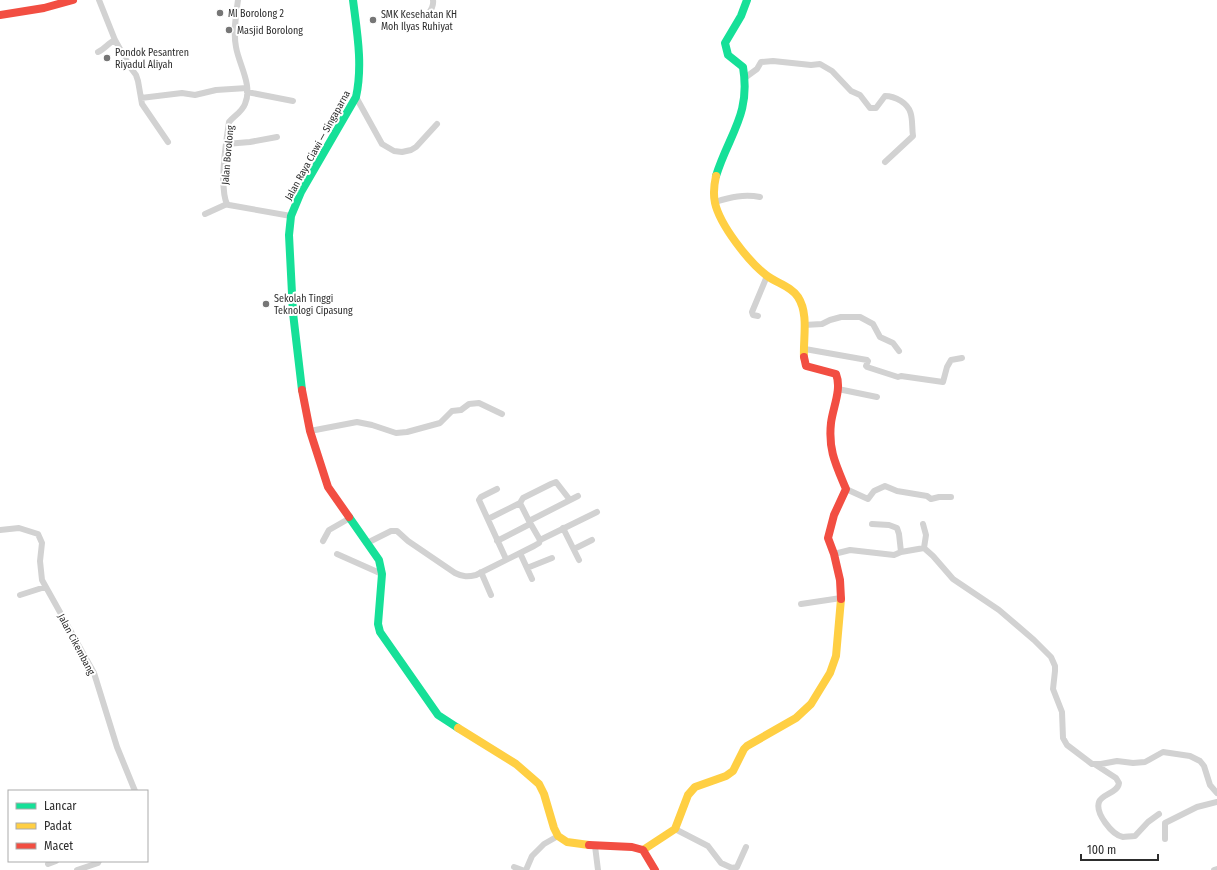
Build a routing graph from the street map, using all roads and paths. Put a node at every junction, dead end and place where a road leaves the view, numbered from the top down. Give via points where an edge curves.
1 (73, 0) edge
2 (99, 0) edge
3 (238, 0) edge
4 (353, 0) edge
5 (433, 0) edge
6 (747, 0) edge
7 (0, 15) edge
8 (426, 17) dead end
9 (115, 40) junction
10 (98, 52) dead end
11 (746, 77) junction
12 (247, 90) junction
13 (356, 97) junction
14 (141, 98) junction
15 (293, 101) dead end
16 (437, 124) dead end
17 (277, 137) dead end
18 (168, 142) dead end
19 (226, 144) junction
20 (885, 162) dead end
21 (760, 197) dead end
22 (715, 202) junction
23 (227, 204) junction
24 (206, 214) dead end
25 (291, 216) junction
26 (767, 276) junction
27 (758, 316) dead end
28 (804, 325) junction
29 (805, 349) junction
30 (900, 350) dead end
31 (962, 358) dead end
32 (838, 389) junction
33 (877, 397) dead end
34 (502, 414) dead end
35 (310, 431) junction
36 (498, 489) dead end
37 (846, 489) junction
38 (578, 496) dead end
39 (951, 497) dead end
40 (570, 500) junction
41 (520, 502) junction
42 (597, 512) dead end
43 (350, 518) junction
44 (488, 519) junction
45 (529, 522) junction
46 (872, 524) dead end
47 (923, 524) dead end
48 (563, 528) junction
49 (0, 530) edge
50 (540, 540) junction
51 (592, 540) dead end
52 (323, 541) dead end
53 (497, 541) junction
54 (367, 543) junction
55 (924, 548) junction
56 (574, 549) junction
57 (901, 552) junction
58 (520, 553) junction
59 (337, 554) dead end
60 (834, 554) junction
61 (552, 558) dead end
62 (506, 559) junction
63 (579, 560) dead end
64 (527, 568) junction
65 (481, 572) junction
66 (382, 574) junction
67 (532, 580) dead end
68 (45, 587) junction
69 (20, 595) dead end
70 (491, 595) dead end
71 (841, 598) junction
72 (801, 604) dead end
73 (1092, 764) junction
74 (135, 790) edge
75 (1217, 793) edge
76 (1217, 802) edge
77 (1159, 814) dead end
78 (675, 828) junction
79 (558, 836) junction
80 (1165, 838) dead end
81 (595, 846) junction
82 (746, 848) dead end
83 (643, 850) junction
84 (53, 862) edge
85 (98, 862) edge
86 (48, 864) dead end
87 (514, 867) dead end
88 (1217, 869) edge
89 (77, 870) edge
90 (522, 870) edge
91 (526, 870) edge
92 (598, 870) edge
93 (655, 870) edge
94 (1214, 870) edge

1 - 7 main road
2 - 9 street
3 - 12 street via 235,41
4 - 13 main road, Jalan Raya Ciawi — Singaparna via 360,83
5 - 8 street via 432,9
6 - 11 main road via 725,43 730,59 743,68
9 - 10 street
9 - 14 street via 136,75
11 - 20 street via 757,69 761,62 820,64 832,71 851,91 860,95 870,108 876,108 886,96 898,100 908,107 912,116 913,136
11 - 22 main road via 744,108 720,163 715,180
12 - 14 street via 216,90
12 - 15 street
12 - 19 street, Jalan Borolong via 246,103 229,122
13 - 16 street via 382,144 394,151 407,151 416,147
13 - 25 main road, Jalan Raya Ciawi — Singaparna via 301,192
14 - 18 street via 144,107
17 - 19 street
19 - 23 street, Jalan Borolong via 223,186
21 - 22 street via 743,195
22 - 26 main road via 730,233 746,257
23 - 24 street
23 - 25 street
25 - 35 main road, Jalan Raya Ciawi — Singaparna via 289,234 293,313
26 - 27 street via 752,312 752,315
26 - 28 main road via 798,296 802,304
28 - 29 main road
28 - 30 street via 822,324 841,317 860,317 873,324 880,337 893,343
29 - 31 street via 867,360 867,367 898,377 944,382 951,360
29 - 32 main road via 806,366 836,374 839,381
32 - 33 street
32 - 37 main road via 831,423 831,450
34 - 35 street via 483,404 475,403 461,410 452,411 440,423 407,432 395,432 357,422
35 - 43 main road, Jalan Raya Ciawi — Singaparna via 326,481
36 - 44 street via 479,501
37 - 39 street via 868,499 874,491 885,486 931,499
37 - 60 main road via 830,525 828,538
38 - 40 street
40 - 41 street via 555,482
40 - 45 street
41 - 44 street
41 - 45 street
42 - 48 street
43 - 52 street via 329,530
43 - 54 main road, Jalan Raya Ciawi — Singaparna
44 - 53 street
45 - 50 street
45 - 53 street
46 - 57 street via 897,528
47 - 55 street via 926,534
48 - 50 street
48 - 56 street
49 - 68 street, Jalan Cikembang via 19,528 38,534 42,543 40,561
50 - 58 street
51 - 56 street
53 - 62 street
54 - 65 street via 391,531 397,531 462,577
54 - 66 main road, Jalan Raya Ciawi — Singaparna via 379,560
55 - 57 street
55 - 73 street via 953,579 999,610 1051,657 1055,666 1053,688 1062,712 1064,741
56 - 63 street
57 - 60 street via 884,555 850,550
58 - 62 street
58 - 64 street
59 - 66 street
60 - 71 main road
61 - 64 street
62 - 65 street
64 - 67 street
65 - 70 street
66 - 79 main road, Jalan Raya Ciawi — Singaparna via 378,624 380,632 438,715 516,764 539,784
68 - 69 street
68 - 74 street, Jalan Cikembang via 94,673 117,747
71 - 72 street
71 - 78 main road via 836,656 830,673 812,704 796,718 747,746 733,771 726,776 695,787 688,795
73 - 75 street via 1117,761 1146,762 1167,752 1190,756 1204,766 1210,785
73 - 77 street via 1116,778 1119,783 1118,787 1099,803 1100,815 1115,832 1121,836 1134,836
76 - 80 street via 1197,807 1165,823
78 - 82 street via 708,846 721,863 732,868 737,867
78 - 83 main road
79 - 81 main road via 567,842
79 - 91 street via 544,844 532,856
81 - 83 main road via 632,846
81 - 92 street
83 - 93 main road
84 - 86 street
85 - 89 street
87 - 90 street
88 - 94 street

